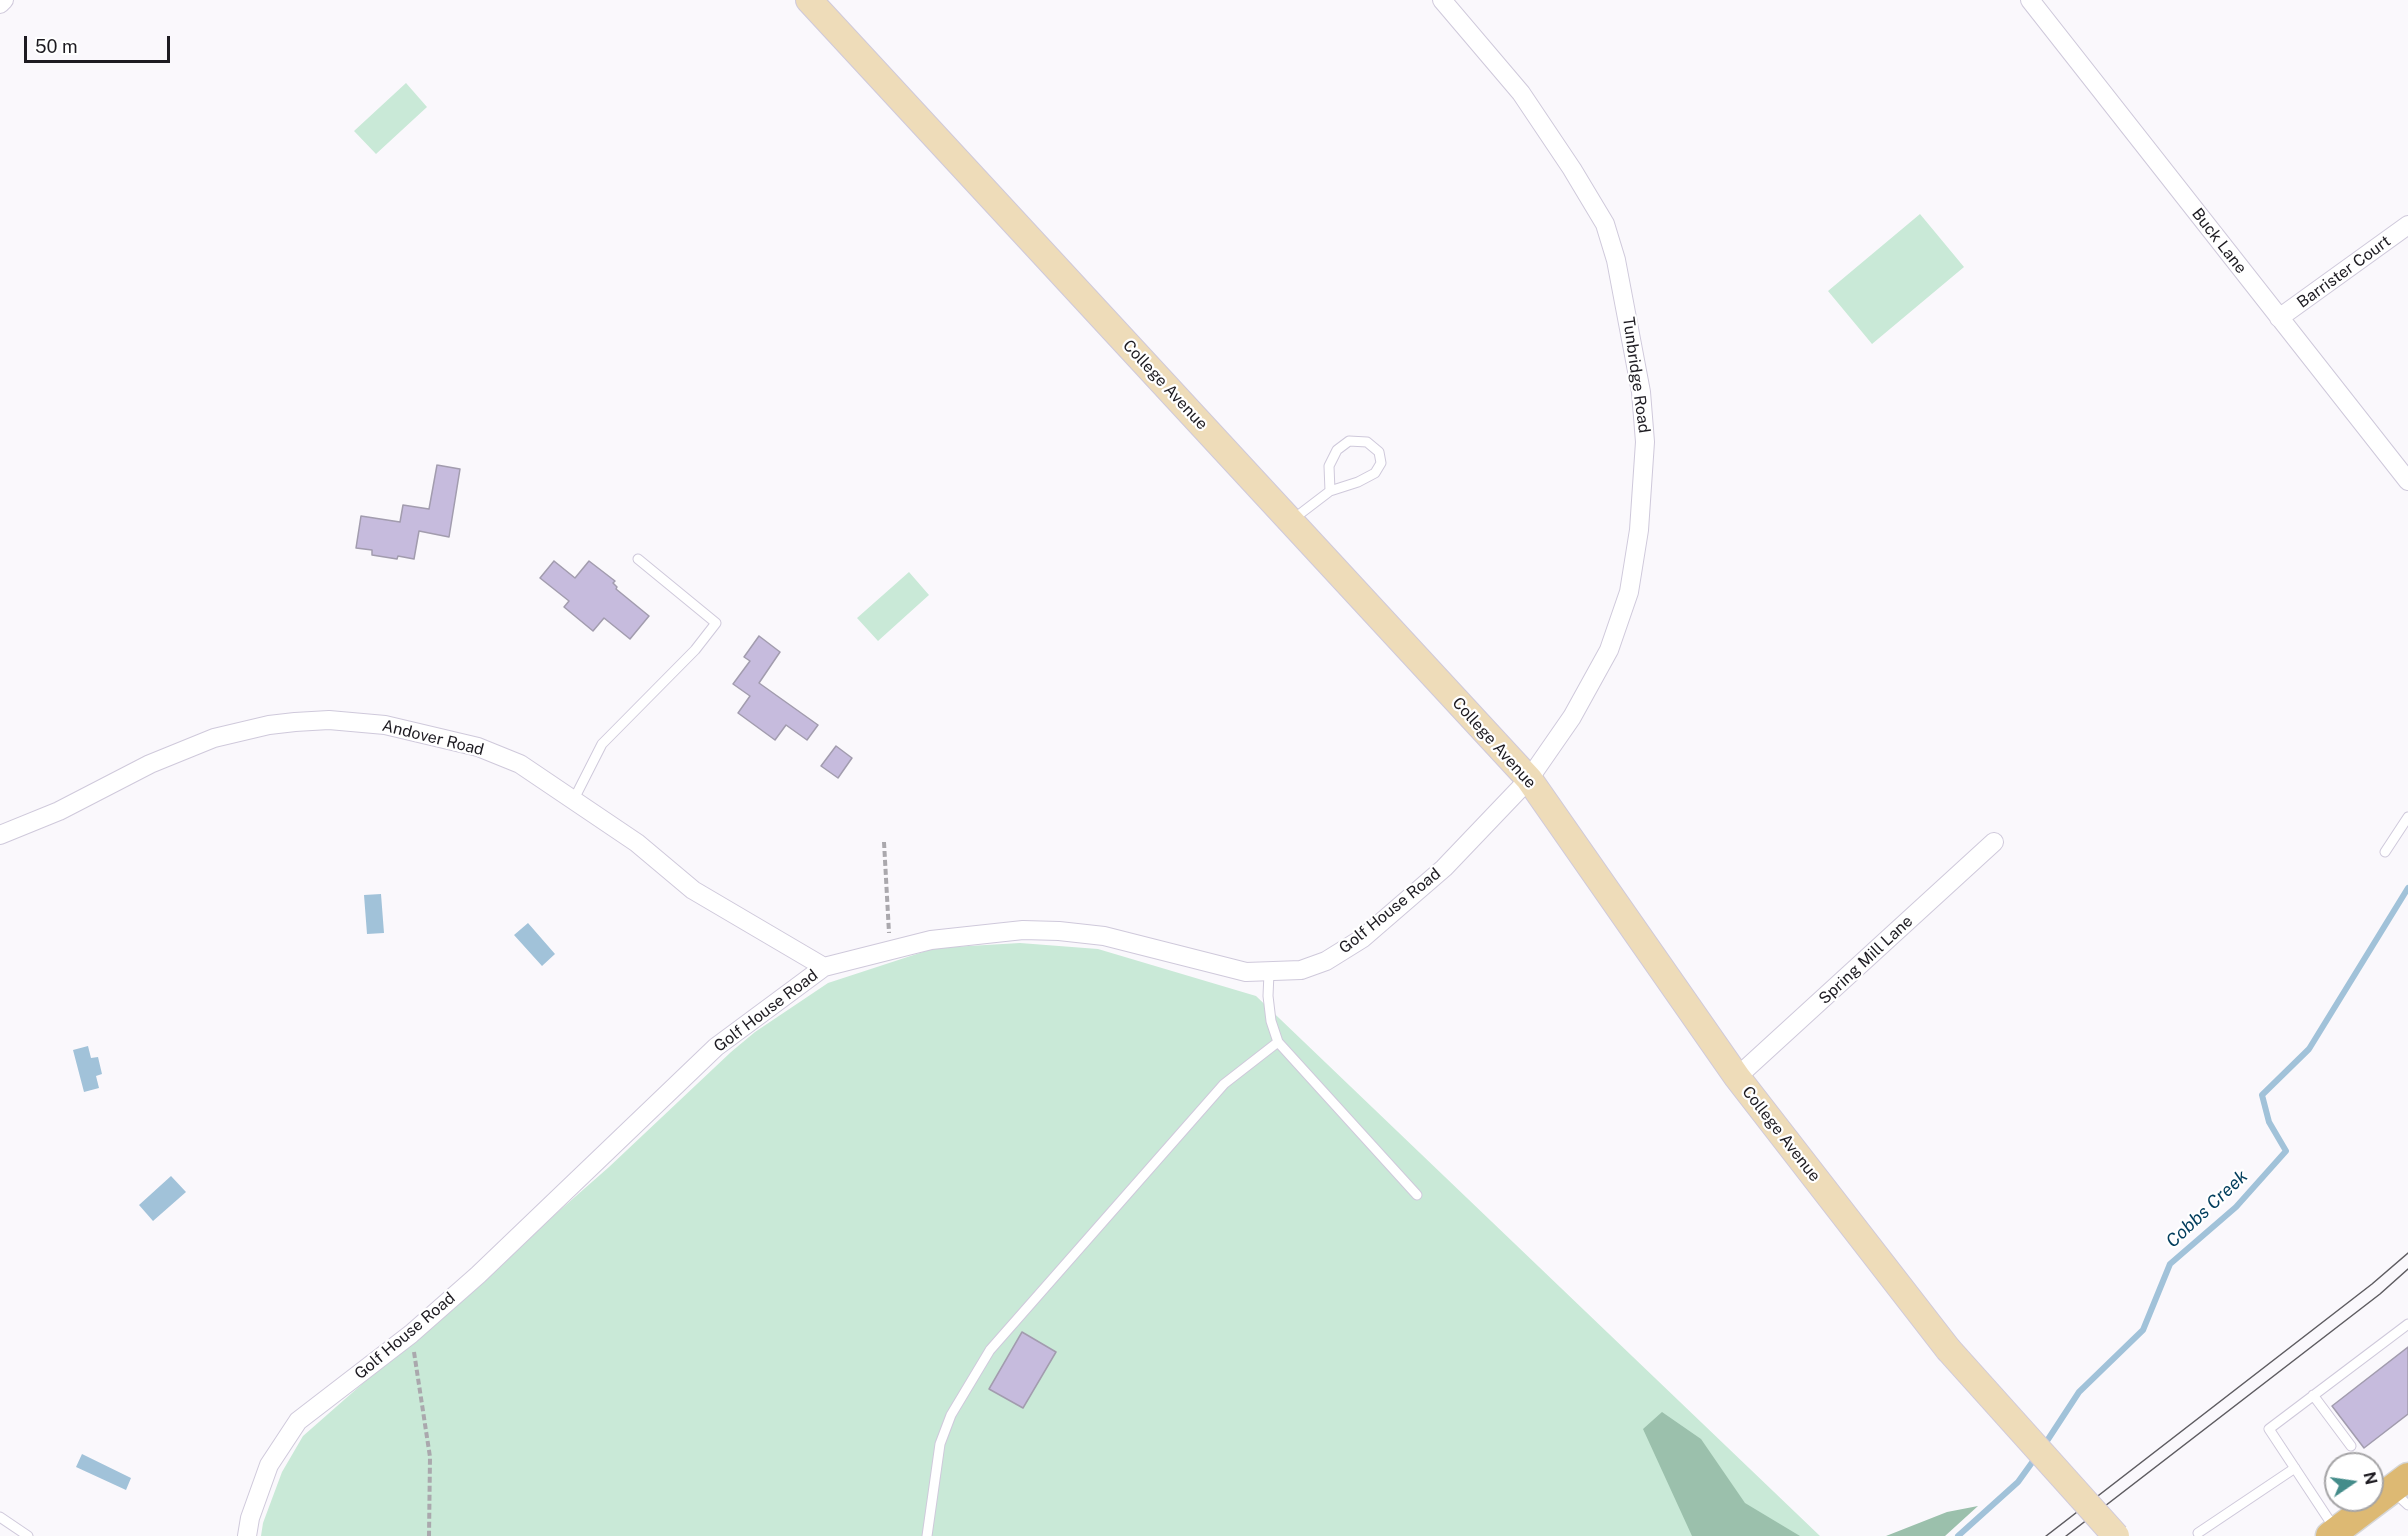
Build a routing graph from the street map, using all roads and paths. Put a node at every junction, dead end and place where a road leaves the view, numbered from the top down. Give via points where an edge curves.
1 (4, 0) edge
2 (809, 0) edge
3 (1442, 0) edge
4 (2030, 0) edge
5 (0, 4) edge
6 (2408, 225) edge
7 (2279, 318) junction
8 (2408, 481) edge
9 (1330, 491) junction
10 (1290, 521) junction
11 (638, 559) dead end
12 (1529, 779) junction
13 (574, 799) junction
14 (2408, 817) edge
15 (0, 835) edge
16 (884, 842) dead end
17 (1994, 842) dead end
18 (2385, 852) dead end
19 (890, 949) junction
20 (824, 967) junction
21 (1269, 973) junction
22 (1278, 1042) junction
23 (1737, 1077) junction
24 (1417, 1196) dead end
25 (2408, 1324) edge
26 (406, 1337) junction
27 (2313, 1395) junction
28 (2351, 1446) dead end
29 (2295, 1468) junction
30 (2402, 1491) edge
31 (0, 1517) edge
32 (2198, 1533) dead end
33 (2333, 1534) edge
34 (28, 1536) edge
35 (247, 1536) edge
36 (429, 1536) edge
37 (927, 1536) edge
38 (2116, 1536) edge

1 - 5 street
2 - 10 main road, College Avenue
3 - 12 street, Tunbridge Road via 1521,93 1605,224 1617,260 1641,392 1645,442 1639,530 1629,592 1609,650 1572,717
4 - 7 street, Buck Lane
6 - 7 street, Barrister Court
7 - 8 street, Buck Lane
9 - 9 lane via 1375,473 1381,463 1379,452 1367,442 1349,441 1337,450 1329,466
9 - 10 lane
10 - 12 main road, College Avenue
11 - 13 lane via 716,623 694,651 602,744
12 - 21 street, Golf House Road via 1444,868 1363,938 1326,961 1301,970
12 - 23 main road, College Avenue
13 - 15 street, Andover Road via 520,764 446,738 376,724 294,722 242,730 185,748 59,811
13 - 20 street, Andover Road via 637,843 693,890
14 - 18 lane
16 - 19 path
17 - 23 street, Spring Mill Lane
19 - 20 street, Golf House Road
19 - 21 street, Golf House Road via 976,934 1059,931 1104,936 1246,972
20 - 26 street, Golf House Road via 716,1047 478,1275
21 - 22 lane via 1271,1021
22 - 24 lane
22 - 37 lane via 1224,1084 990,1350 951,1415 940,1444
23 - 38 main road, College Avenue, bridge via 1948,1349
25 - 27 lane
26 - 35 street, Golf House Road via 298,1421 269,1466
26 - 36 path via 413,1344 430,1457
27 - 28 lane
27 - 29 lane via 2269,1429
29 - 32 lane
29 - 33 lane
30 - 33 main road
31 - 34 lane

